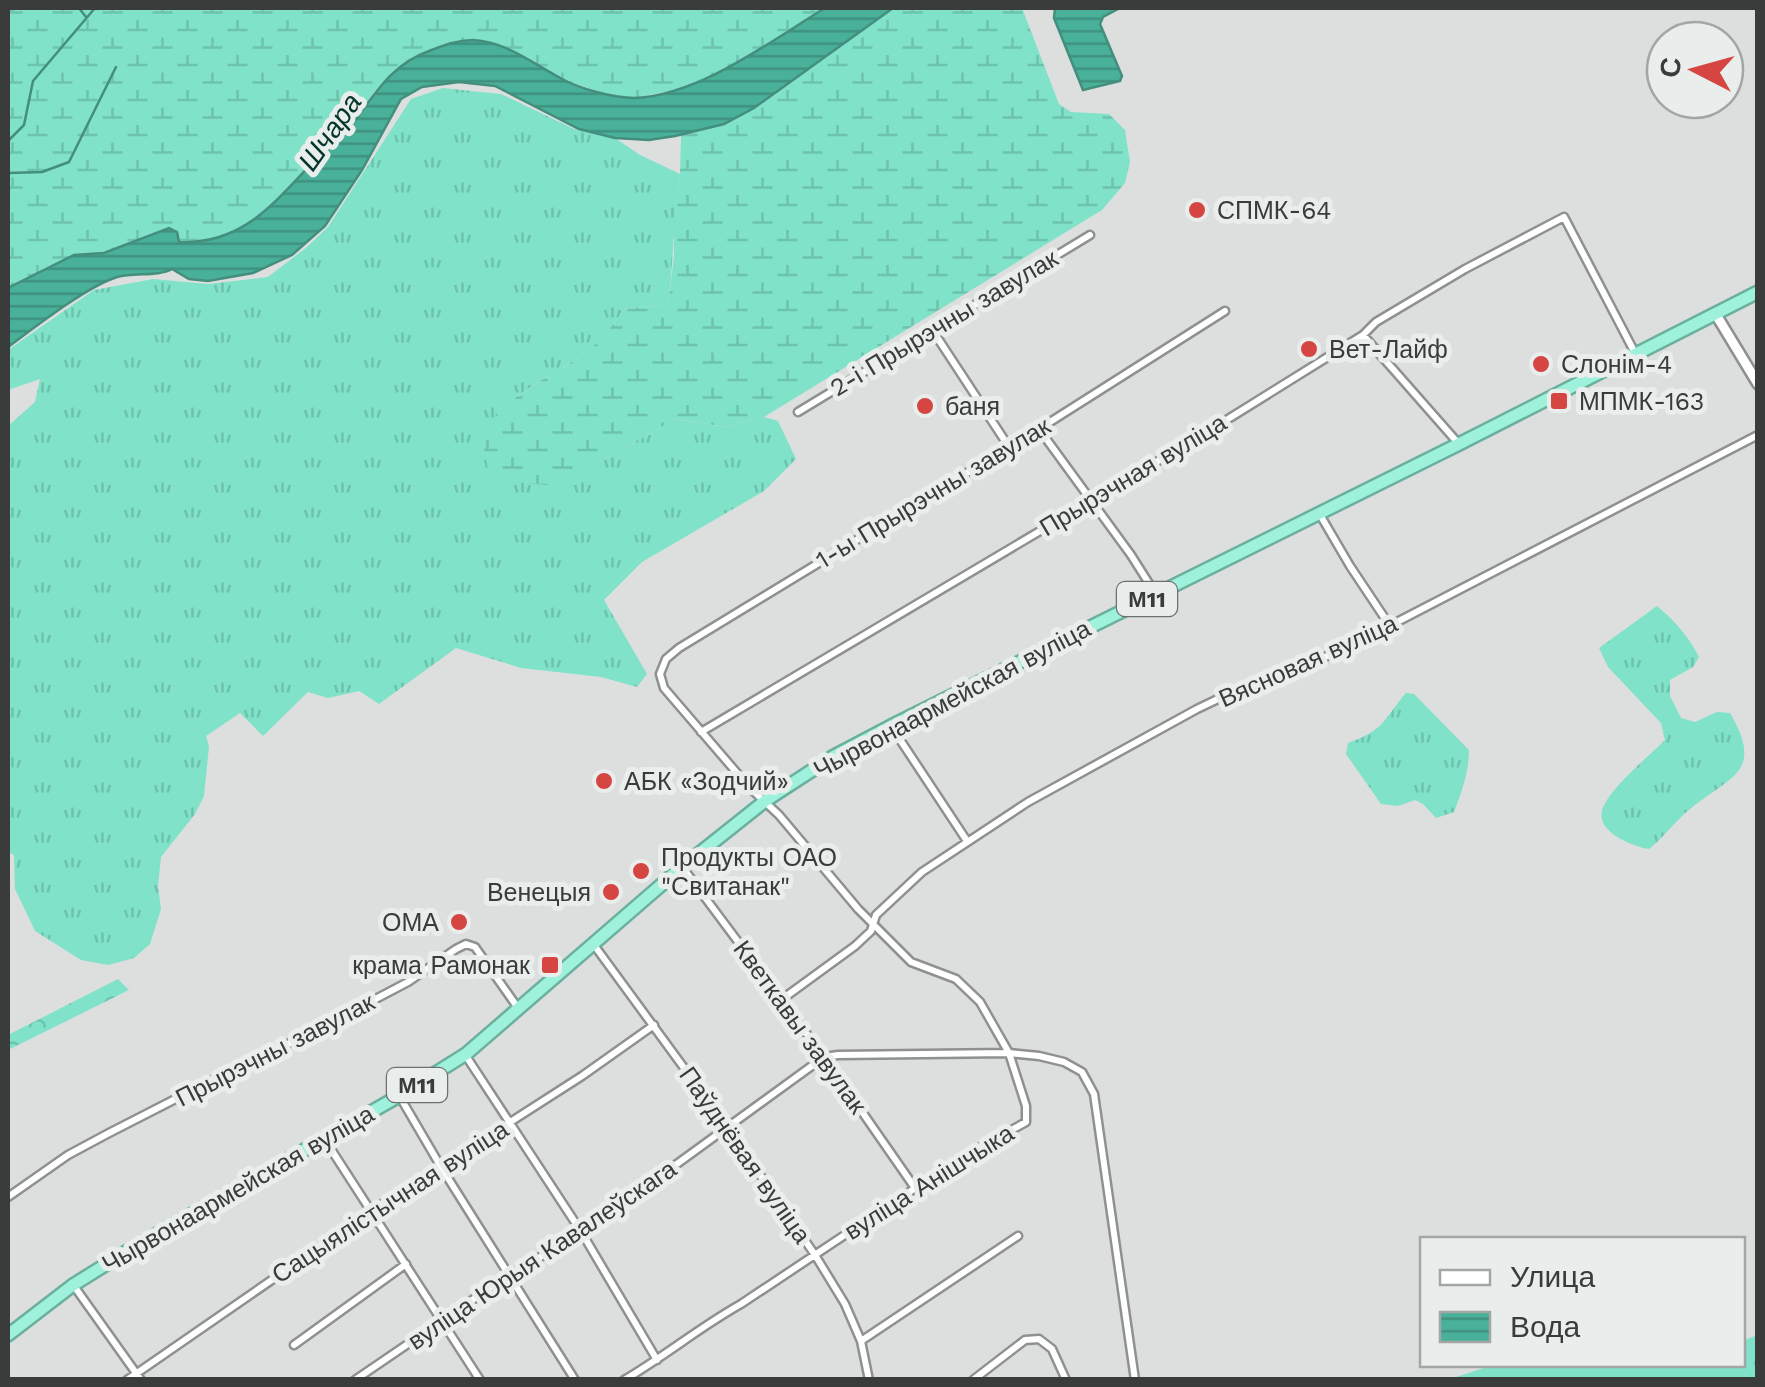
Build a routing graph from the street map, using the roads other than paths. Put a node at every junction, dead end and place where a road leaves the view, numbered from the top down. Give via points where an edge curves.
1 (1090, 234) dead end
2 (1758, 292) edge
3 (1225, 311) dead end
4 (1715, 313) junction
5 (934, 331) junction
6 (1363, 335) junction
7 (1636, 354) junction
8 (1758, 384) edge
9 (798, 412) dead end
10 (1039, 429) junction
11 (1758, 436) edge
12 (1459, 444) junction
13 (1009, 447) junction
14 (1091, 500) junction
15 (1319, 512) junction
16 (1155, 594) junction
17 (1390, 626) junction
18 (664, 688) joint
19 (891, 726) junction
20 (701, 732) junction
21 (765, 801) junction
22 (967, 841) junction
23 (682, 867) junction
24 (874, 919) junction
25 (594, 944) junction
26 (781, 1000) junction
27 (520, 1010) junction
28 (654, 1026) junction
29 (1009, 1053) junction
30 (466, 1054) junction
31 (824, 1057) junction
32 (399, 1096) junction
33 (510, 1122) junction
34 (728, 1128) junction
35 (324, 1139) junction
36 (441, 1167) junction
37 (916, 1188) junction
38 (8, 1197) edge
39 (370, 1212) junction
40 (582, 1234) junction
41 (1018, 1236) dead end
42 (814, 1255) junction
43 (406, 1264) junction
44 (510, 1276) junction
45 (73, 1285) junction
46 (440, 1321) junction
47 (8, 1335) edge
48 (862, 1341) junction
49 (294, 1345) dead end
50 (658, 1360) junction
51 (139, 1376) edge
52 (479, 1379) edge
53 (127, 1380) edge
54 (355, 1380) edge
55 (575, 1380) edge
56 (624, 1380) edge
57 (869, 1380) edge
58 (974, 1380) edge
59 (1066, 1380) edge
60 (1135, 1380) edge

1 - 5 street, 2-і Прырэчны завулак
2 - 4 highway, Чырвонаармейская вуліца / М11
3 - 10 street, 1-ы Прырэчны завулак
4 - 7 highway, Чырвонаармейская вуліца / М11
4 - 8 street
5 - 9 street, 2-і Прырэчны завулак
5 - 13 street
6 - 7 street, Прырэчная вуліца via 1465,268 1564,217
6 - 12 street
6 - 14 street, Прырэчная вуліца
7 - 12 highway, Чырвонаармейская вуліца / М11
10 - 13 street, 1-ы Прырэчны завулак
10 - 14 street
11 - 17 street, Вясновая вуліца
12 - 15 highway, Чырвонаармейская вуліца / М11
13 - 18 street, 1-ы Прырэчны завулак via 679,648 660,674
14 - 16 street
14 - 20 street, Прырэчная вуліца
15 - 16 highway, Чырвонаармейская вуліца / М11
15 - 17 street
16 - 19 highway, Чырвонаармейская вуліца / М11
17 - 22 street, Вясновая вуліца via 1197,710
18 - 20 street, вуліца Анішчыка
19 - 21 highway, Чырвонаармейская вуліца / М11
19 - 22 street
20 - 21 street, вуліца Анішчыка
21 - 23 highway, Чырвонаармейская вуліца / М11
21 - 24 street, вуліца Анішчыка
22 - 24 street, Вясновая вуліца via 922,872
23 - 25 highway, Чырвонаармейская вуліца / М11
23 - 26 street, Кветкавы завулак
24 - 26 street, Вясновая вуліца via 855,946
24 - 29 street, вуліца Анішчыка via 910,962 956,979 980,1002
25 - 27 highway, Чырвонаармейская вуліца / М11
25 - 28 street, Паўднёвая вуліца
26 - 31 street, Кветкавы завулак
27 - 30 highway, Чырвонаармейская вуліца / М11
27 - 38 street, Прырэчны завулак via 475,946 466,944 408,982 68,1155
28 - 33 street, Сацыялістычная вуліца
28 - 34 street, Паўднёвая вуліца
29 - 31 street
29 - 37 street, вуліца Анішчыка via 1026,1122
29 - 60 street via 1064,1062 1082,1072 1094,1094
30 - 32 highway, Чырвонаармейская вуліца / М11
30 - 33 street
31 - 34 street, вуліца Юрыя Кавалеўскага
31 - 37 street, Кветкавы завулак
32 - 35 highway, Чырвонаармейская вуліца / М11
32 - 36 street
33 - 36 street, Сацыялістычная вуліца
33 - 40 street
34 - 40 street, вуліца Юрыя Кавалеўскага
34 - 42 street, Паўднёвая вуліца
35 - 39 street
35 - 45 highway, Чырвонаармейская вуліца / М11
36 - 39 street, Сацыялістычная вуліца
36 - 44 street
37 - 42 street, вуліца Анішчыка
39 - 43 street
39 - 51 street, Сацыялістычная вуліца
40 - 44 street, вуліца Юрыя Кавалеўскага
40 - 50 street
41 - 48 street
42 - 48 street, Паўднёвая вуліца
42 - 50 street, вуліца Анішчыка
43 - 46 street
43 - 49 street
44 - 46 street, вуліца Юрыя Кавалеўскага
44 - 55 street
45 - 47 highway, Чырвонаармейская вуліца / М11
45 - 51 street
46 - 52 street
46 - 54 street, вуліца Юрыя Кавалеўскага
48 - 57 street, Паўднёвая вуліца
50 - 56 street, вуліца Анішчыка
51 - 53 street, Сацыялістычная вуліца
58 - 59 street via 1025,1340 1039,1339 1052,1349

